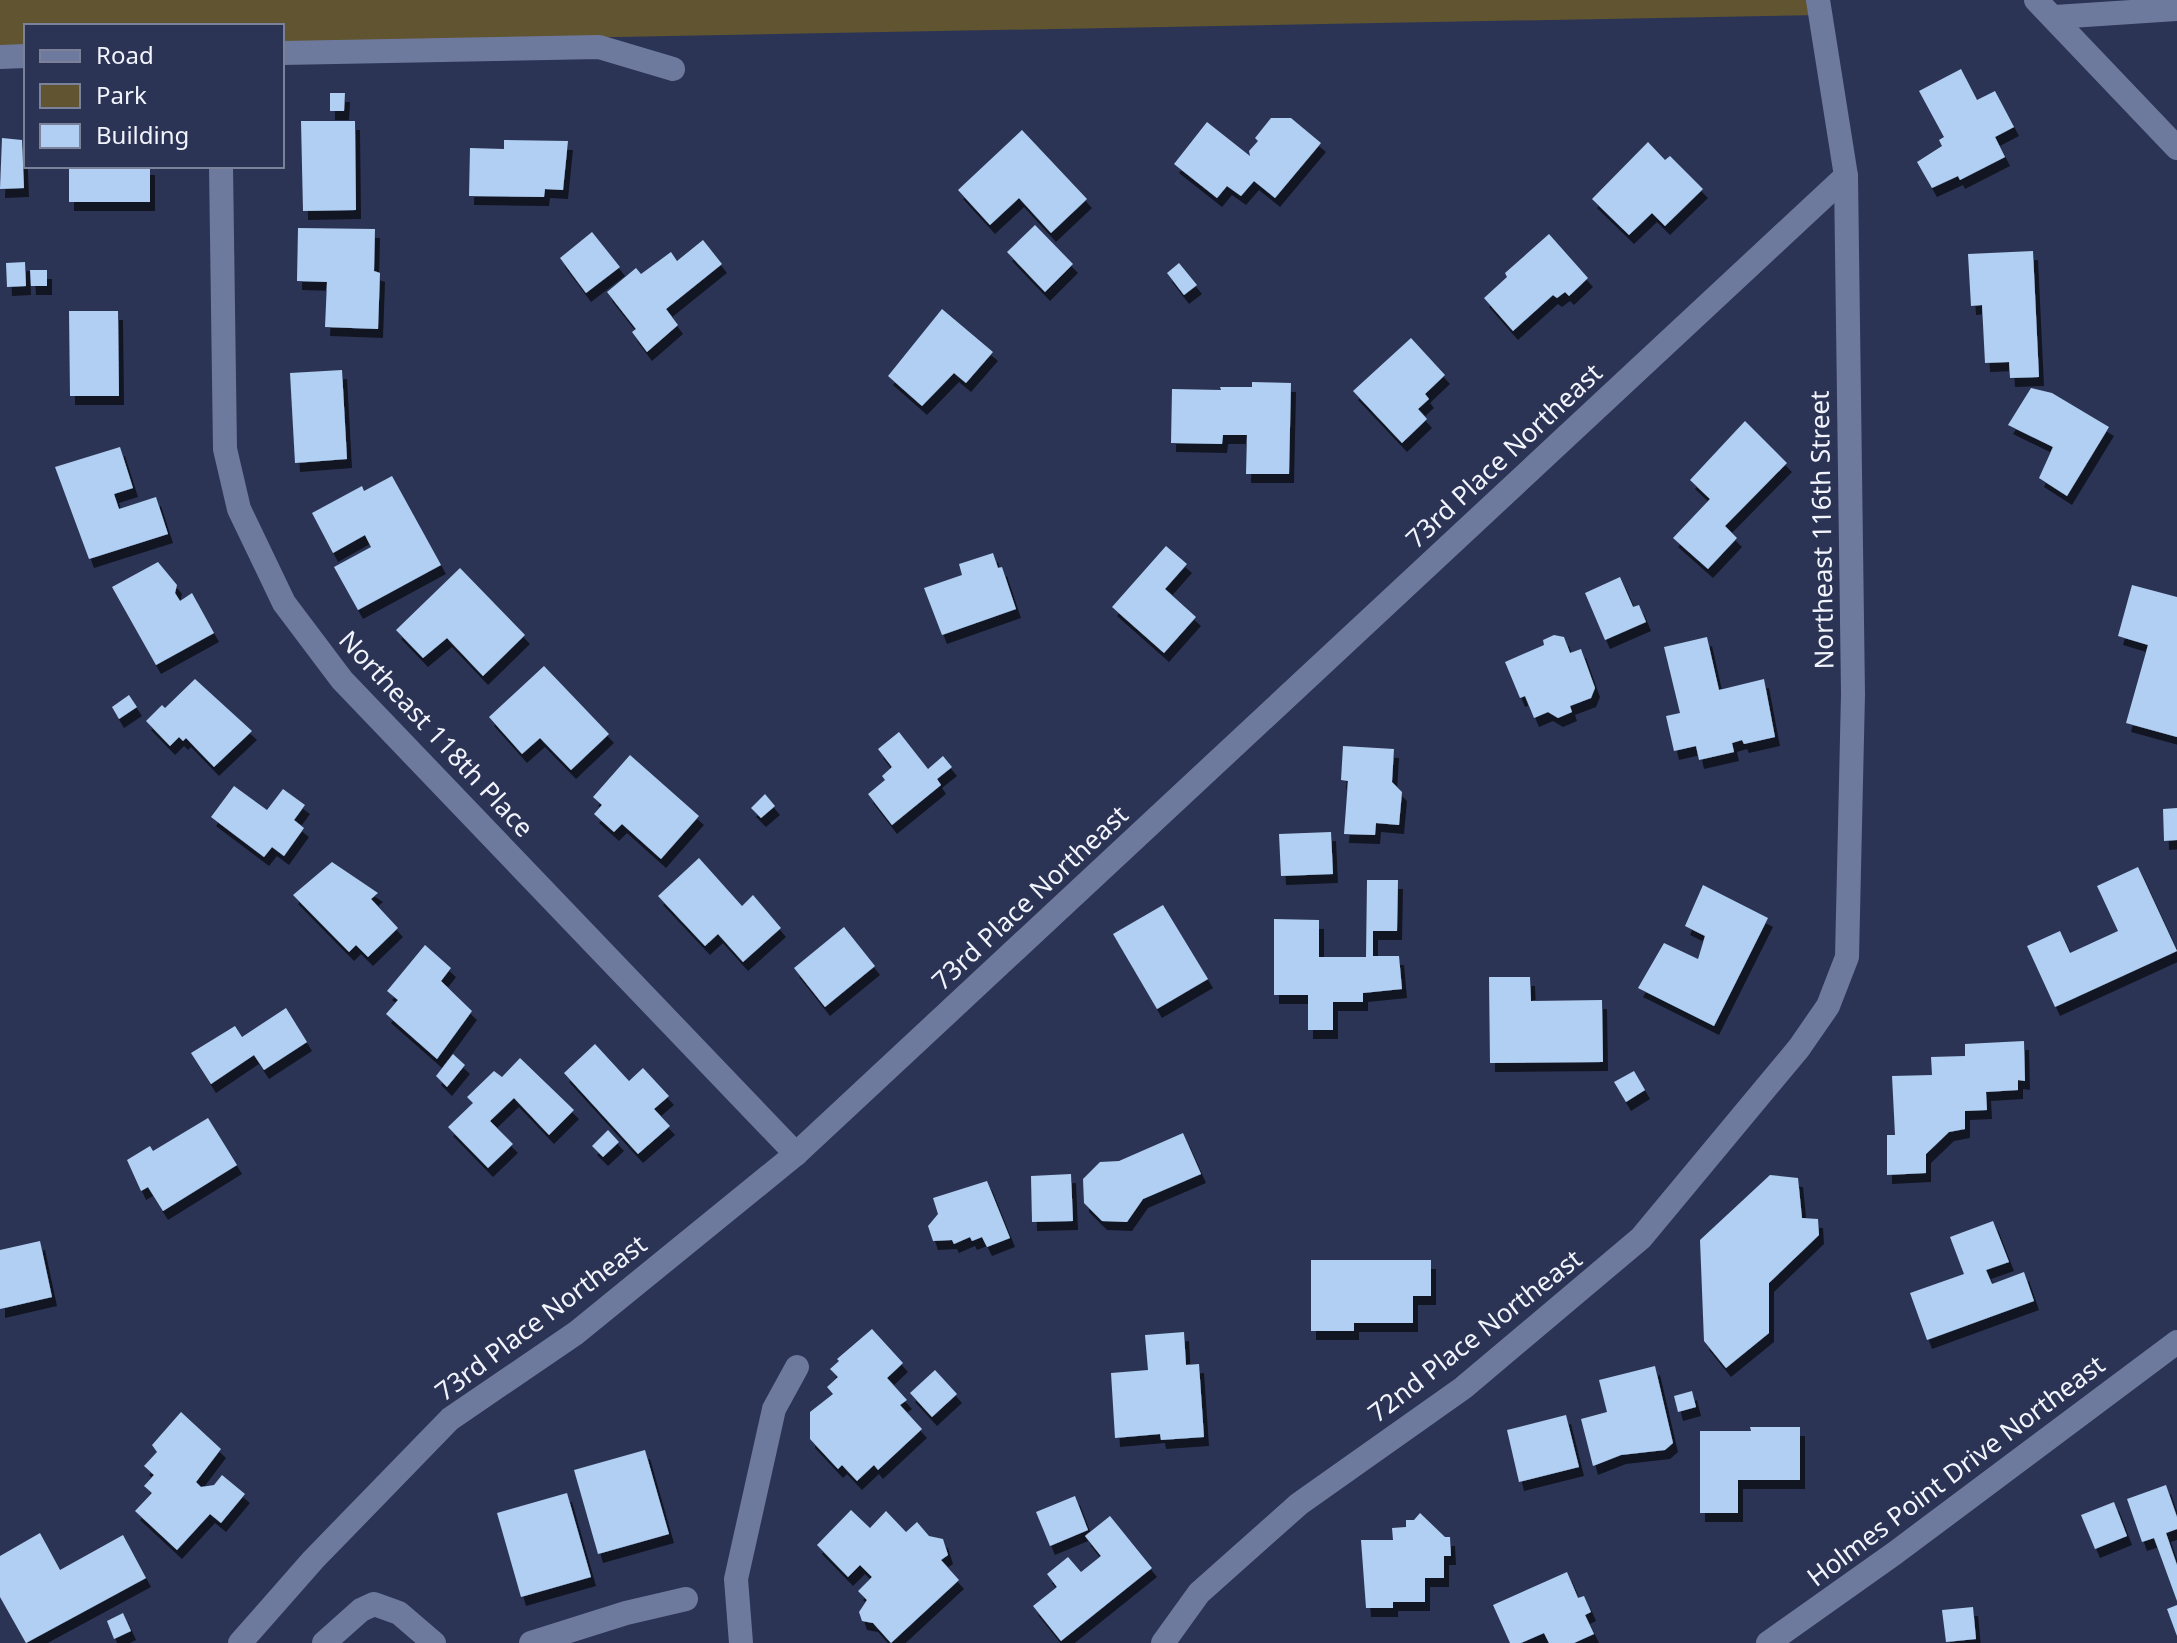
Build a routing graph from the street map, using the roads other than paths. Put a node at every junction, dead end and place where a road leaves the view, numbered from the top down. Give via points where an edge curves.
1 (1818, 0) edge
2 (2036, 0) edge
3 (2177, 9) edge
4 (2055, 17) junction
5 (284, 53) edge
6 (24, 56) edge
7 (0, 57) edge
8 (673, 69) dead end
9 (2177, 148) edge
10 (221, 168) edge
11 (1846, 176) junction
12 (1799, 1048) joint
13 (796, 1154) junction
14 (2177, 1342) edge
15 (797, 1367) dead end
16 (686, 1599) dead end
17 (240, 1643) edge
18 (324, 1643) edge
19 (434, 1643) edge
20 (531, 1643) edge
21 (741, 1643) edge
22 (1163, 1643) edge
23 (1768, 1643) edge

1 - 11 street, Northeast 116th Street
2 - 4 street
3 - 4 street
4 - 9 street
5 - 8 street via 599,47
6 - 7 street
10 - 13 street, Northeast 118th Place via 225,449 239,509 284,603 342,680
11 - 12 street, Northeast 116th Street via 1853,694 1847,957 1828,1006
11 - 13 street, 73rd Place Northeast
12 - 22 street, 72nd Place Northeast via 1641,1238 1463,1388 1299,1504 1199,1593
13 - 17 street, 73rd Place Northeast via 576,1333 450,1419
14 - 23 street, Holmes Point Drive Northeast
15 - 21 street via 774,1409 736,1579
16 - 20 street
18 - 19 street via 374,1604 399,1613

